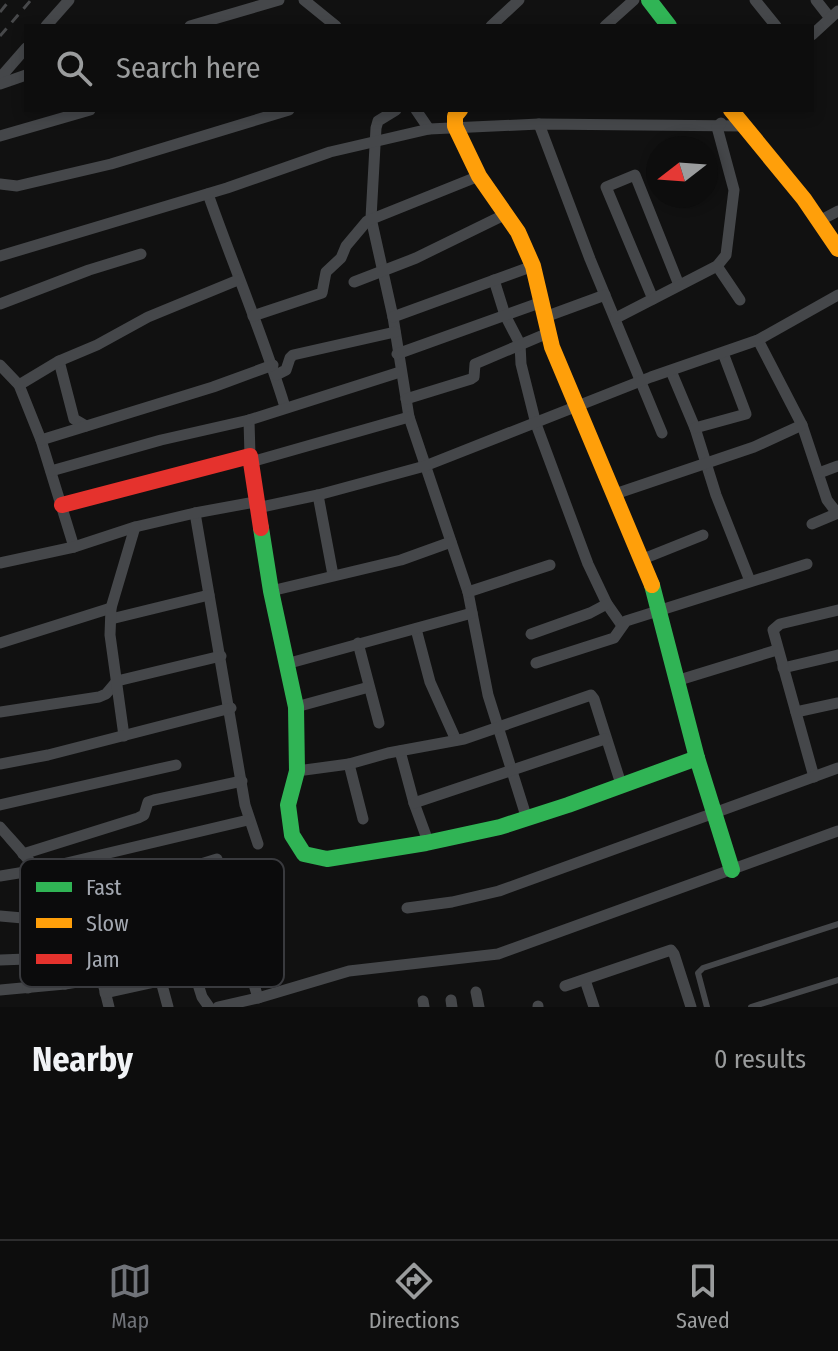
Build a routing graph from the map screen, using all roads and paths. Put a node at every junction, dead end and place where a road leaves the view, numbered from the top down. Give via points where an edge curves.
1 (69, 0) edge
2 (279, 0) edge
3 (304, 0) edge
4 (519, 0) edge
5 (634, 0) edge
6 (649, 0) edge
7 (755, 0) edge
8 (816, 0) edge
9 (834, 15) edge
10 (48, 24) edge
11 (197, 24) edge
12 (334, 24) edge
13 (493, 24) edge
14 (607, 24) edge
15 (667, 24) edge
16 (774, 24) edge
17 (814, 33) edge
18 (24, 51) edge
19 (24, 75) edge
20 (0, 81) edge
21 (83, 112) edge
22 (282, 112) edge
23 (393, 112) edge
24 (417, 112) edge
25 (729, 112) edge
26 (733, 112) edge
27 (457, 118) edge
28 (539, 124) junction
29 (744, 126) junction
30 (717, 127) junction
31 (429, 129) junction
32 (0, 136) edge
33 (375, 141) junction
34 (479, 176) junction
35 (0, 184) edge
36 (208, 194) junction
37 (838, 211) edge
38 (506, 214) junction
39 (371, 218) junction
40 (819, 221) junction
41 (838, 249) edge
42 (141, 254) dead end
43 (0, 256) edge
44 (533, 266) junction
45 (717, 266) junction
46 (382, 271) junction
47 (238, 280) junction
48 (494, 280) junction
49 (354, 282) dead end
50 (679, 285) junction
51 (605, 295) junction
52 (838, 295) edge
53 (653, 299) junction
54 (740, 300) dead end
55 (0, 304) edge
56 (505, 315) junction
57 (253, 316) junction
58 (393, 317) junction
59 (545, 318) junction
60 (616, 318) junction
61 (395, 332) junction
62 (758, 340) junction
63 (520, 344) junction
64 (723, 353) junction
65 (397, 354) junction
66 (59, 361) junction
67 (0, 365) edge
68 (274, 370) junction
69 (671, 371) junction
70 (400, 372) junction
71 (642, 381) junction
72 (19, 385) junction
73 (406, 399) junction
74 (285, 407) junction
75 (577, 408) junction
76 (409, 417) junction
77 (249, 420) junction
78 (536, 424) junction
79 (802, 425) junction
80 (86, 426) junction
81 (695, 428) junction
82 (662, 433) dead end
83 (41, 440) junction
84 (250, 459) junction
85 (706, 463) junction
86 (425, 466) junction
87 (838, 466) edge
88 (51, 471) junction
89 (819, 473) junction
90 (615, 494) junction
91 (318, 495) junction
92 (62, 505) junction
93 (256, 505) junction
94 (195, 513) junction
95 (837, 513) edge
96 (812, 524) dead end
97 (135, 527) junction
98 (703, 535) dead end
99 (451, 542) junction
100 (74, 547) junction
101 (643, 559) junction
102 (0, 563) edge
103 (807, 564) dead end
104 (550, 565) dead end
105 (333, 575) junction
106 (750, 581) junction
107 (271, 591) junction
108 (468, 592) junction
109 (209, 595) junction
110 (607, 604) junction
111 (660, 610) junction
112 (838, 610) edge
113 (472, 613) junction
114 (111, 614) junction
115 (621, 624) junction
116 (416, 629) junction
117 (531, 634) dead end
118 (0, 643) edge
119 (358, 643) junction
120 (777, 650) junction
121 (838, 655) edge
122 (221, 656) junction
123 (536, 663) dead end
124 (286, 664) junction
125 (783, 668) junction
126 (117, 681) junction
127 (676, 681) junction
128 (369, 687) junction
129 (838, 703) edge
130 (296, 707) junction
131 (231, 708) junction
132 (0, 712) edge
133 (796, 712) junction
134 (379, 723) dead end
135 (498, 726) junction
136 (124, 736) junction
137 (605, 739) junction
138 (456, 740) junction
139 (400, 751) junction
140 (697, 758) junction
141 (0, 764) edge
142 (349, 764) junction
143 (176, 765) dead end
144 (838, 768) edge
145 (512, 770) junction
146 (297, 771) junction
147 (814, 777) junction
148 (242, 781) junction
149 (621, 784) junction
150 (414, 803) junction
151 (0, 805) edge
152 (713, 814) junction
153 (363, 819) dead end
154 (527, 819) junction
155 (248, 820) junction
156 (0, 827) edge
157 (838, 831) edge
158 (258, 844) dead end
159 (429, 844) junction
160 (23, 854) junction
161 (27, 859) edge
162 (83, 859) edge
163 (732, 870) junction
164 (20, 873) edge
165 (0, 876) edge
166 (407, 908) dead end
167 (0, 916) edge
168 (20, 918) edge
169 (838, 924) edge
170 (20, 959) edge
171 (0, 960) edge
172 (585, 980) junction
173 (838, 980) edge
174 (565, 986) dead end
175 (37, 987) edge
176 (104, 987) edge
177 (136, 987) edge
178 (162, 987) edge
179 (200, 987) edge
180 (255, 987) edge
181 (28, 988) joint
182 (0, 990) edge
183 (476, 992) dead end
184 (105, 993) junction
185 (258, 998) junction
186 (687, 1006) edge
187 (109, 1007) edge
188 (168, 1007) edge
189 (209, 1007) edge
190 (218, 1007) edge
191 (479, 1007) edge
192 (594, 1007) edge
193 (707, 1007) edge
194 (751, 1007) edge

1 - 10 street
2 - 11 street
3 - 12 street
4 - 13 street
5 - 14 street
6 - 15 street
7 - 16 street
8 - 9 street
9 - 17 street
18 - 20 street
19 - 20 street
21 - 32 street
22 - 35 street via 111,164 17,186
23 - 33 street via 378,121
24 - 31 street
25 - 30 street
26 - 29 street
27 - 28 street
27 - 31 street
27 - 34 street
28 - 30 street
28 - 51 street
29 - 30 street
29 - 40 street
30 - 45 street via 734,190 726,255
31 - 33 street
33 - 36 street
33 - 39 street
34 - 38 street
34 - 39 street
36 - 43 street
36 - 47 street
37 - 40 street
38 - 44 street
38 - 46 street
39 - 46 street
39 - 57 street via 326,272 322,293
40 - 41 street
42 - 55 street
44 - 48 street
44 - 59 street
45 - 50 street
45 - 54 street
46 - 49 street
46 - 58 street
47 - 57 street
47 - 66 street
48 - 56 street
48 - 58 street
50 - 53 street
50 - 53 street via 635,175 606,187
51 - 59 street
51 - 60 street
52 - 62 street
53 - 60 street
56 - 59 street
56 - 63 street
56 - 65 street
57 - 68 street
58 - 61 street
59 - 63 street
59 - 75 street
60 - 71 street
61 - 65 street
61 - 68 street via 293,355 286,370
62 - 64 street
62 - 79 street
63 - 73 street via 475,364 471,379
63 - 78 street
64 - 69 street
64 - 81 street via 746,414
65 - 70 street
66 - 72 street
66 - 80 street via 74,419
67 - 72 street
68 - 74 street
68 - 80 street
69 - 71 street
69 - 81 street
70 - 73 street
70 - 74 street
71 - 75 street
71 - 82 street
72 - 83 street
73 - 76 street
74 - 77 street
75 - 78 street
75 - 90 street
76 - 84 street
76 - 86 street
77 - 84 street
77 - 88 street
78 - 86 street
78 - 110 street
79 - 85 street
79 - 89 street
80 - 83 street
81 - 85 street
83 - 88 street
84 - 92 street
84 - 93 street
85 - 90 street
85 - 106 street
86 - 91 street
86 - 99 street
87 - 89 street
88 - 92 street
89 - 95 street
90 - 101 street
91 - 93 street
91 - 105 street
92 - 100 street
93 - 94 street
93 - 107 street
94 - 97 street
94 - 109 street
95 - 96 street
97 - 100 street
97 - 114 street
98 - 101 street
99 - 105 street
99 - 108 street
100 - 102 street
101 - 111 street
103 - 106 street
104 - 108 street
105 - 107 street
106 - 111 street
107 - 124 street
108 - 113 street
109 - 114 street
109 - 122 street
110 - 115 street
110 - 117 street
111 - 115 street
111 - 127 street
112 - 120 street via 775,627
113 - 116 street
113 - 135 street
114 - 118 street
114 - 126 street
115 - 123 street via 614,638
116 - 119 street
116 - 138 street via 430,682
119 - 124 street
119 - 128 street
120 - 125 street
120 - 127 street
121 - 125 street
122 - 126 street
122 - 131 street
124 - 130 street
125 - 133 street
126 - 132 street via 99,697
126 - 136 street
127 - 140 street
128 - 130 street
128 - 134 street
129 - 133 street
130 - 146 street
131 - 136 street
131 - 148 street
133 - 147 street
135 - 137 street via 591,695
135 - 138 street
135 - 145 street
136 - 141 street
137 - 145 street
137 - 149 street
138 - 139 street
139 - 142 street
139 - 150 street
140 - 149 street
140 - 152 street
142 - 146 street
142 - 153 street
143 - 151 street
144 - 147 street
145 - 150 street
145 - 154 street
146 - 159 street via 288,805 292,835 304,854 327,859
147 - 152 street
148 - 155 street
148 - 160 street via 148,802 138,818
149 - 154 street
150 - 159 street
152 - 163 street
152 - 166 street via 499,891
154 - 159 street
155 - 158 street
155 - 162 street
156 - 160 street
157 - 163 street
160 - 161 street
163 - 185 street via 510,951 349,971
164 - 165 street
167 - 168 street
169 - 193 lane via 703,968 698,980
170 - 171 street
172 - 174 street
172 - 186 street via 671,950
172 - 192 street
173 - 194 lane
175 - 181 street
176 - 184 street
177 - 184 street
178 - 188 street
179 - 189 street
180 - 185 street
181 - 182 street
183 - 191 street
184 - 187 street
185 - 190 street

